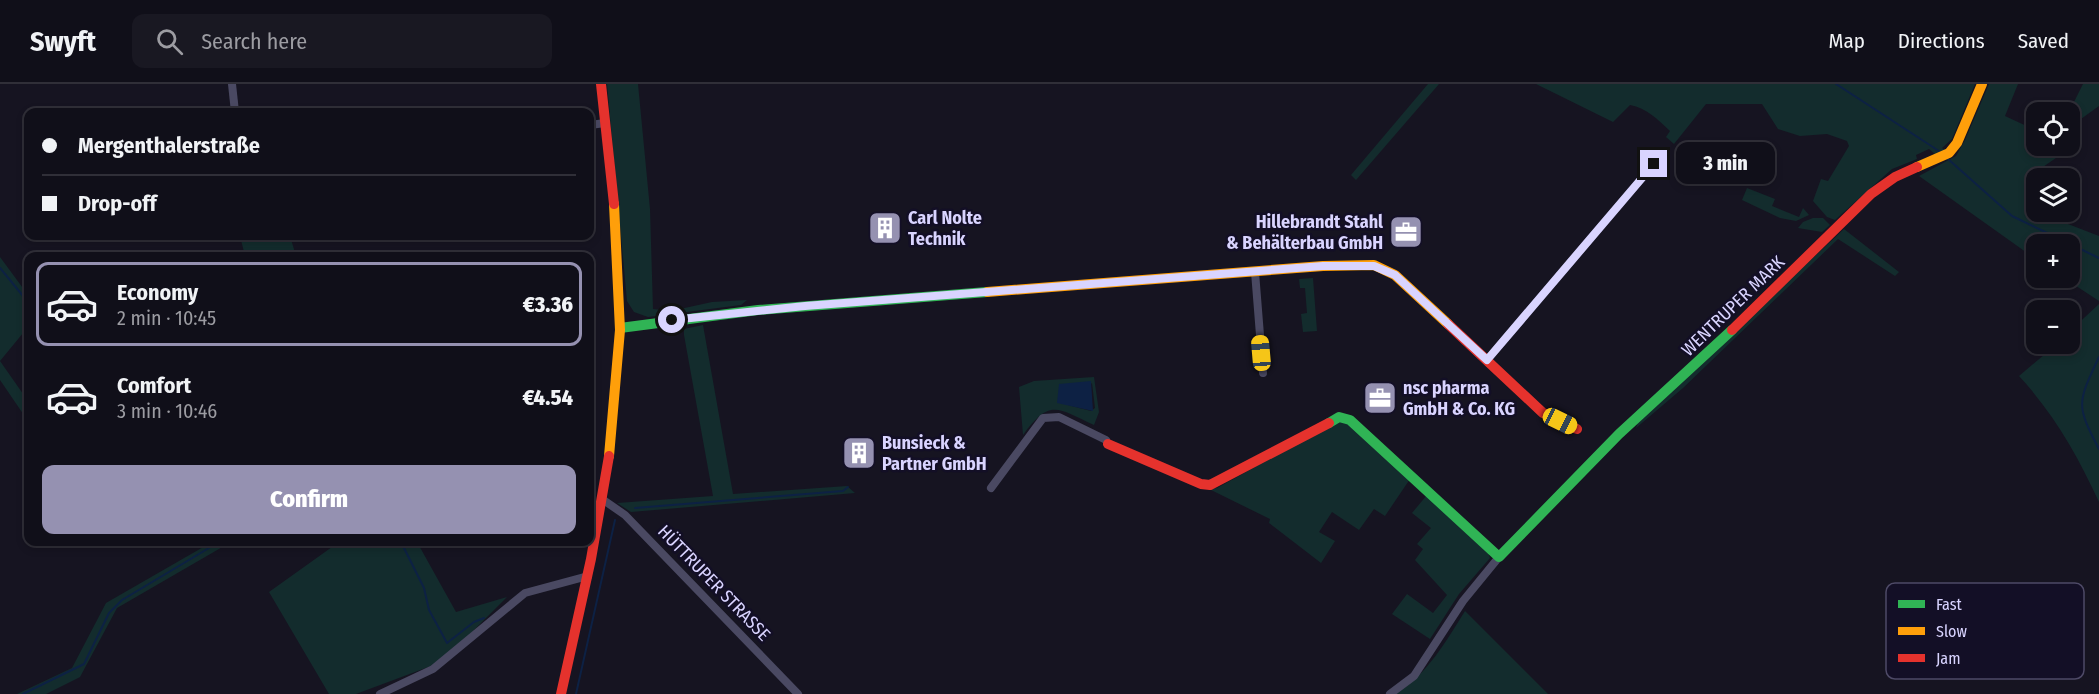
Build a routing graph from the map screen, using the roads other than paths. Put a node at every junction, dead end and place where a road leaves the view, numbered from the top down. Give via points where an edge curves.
1 (232, 84) edge
2 (601, 84) edge
3 (1982, 84) edge
4 (235, 108) edge
5 (604, 123) junction
6 (594, 124) edge
7 (1654, 164) dead end
8 (1255, 272) junction
9 (620, 328) junction
10 (1487, 360) junction
11 (1263, 373) dead end
12 (1577, 429) dead end
13 (1107, 442) joint
14 (991, 488) dead end
15 (602, 500) junction
16 (594, 543) edge
17 (594, 546) edge
18 (1499, 557) junction
19 (588, 576) junction
20 (380, 694) edge
21 (561, 694) edge
22 (798, 694) edge
23 (1390, 694) edge

1 - 4 street
2 - 5 street
3 - 18 street, WENTRUPER MARK via 1957,143 1944,156 1895,177 1871,194 1619,434
5 - 6 street
5 - 9 street via 616,224
7 - 10 street
8 - 9 street via 770,309
8 - 10 street via 1323,266 1382,268 1395,275
8 - 11 street
9 - 15 street via 614,420
10 - 12 street via 1543,413
13 - 14 street via 1059,417 1043,418
13 - 18 street via 1210,485 1339,417 1350,420
15 - 16 street
15 - 22 street, HÜTTRUPER STRASSE via 625,515
17 - 19 street
18 - 23 street, WENTRUPER MARK via 1463,601 1414,676
19 - 20 street via 525,593 433,669
19 - 21 street

